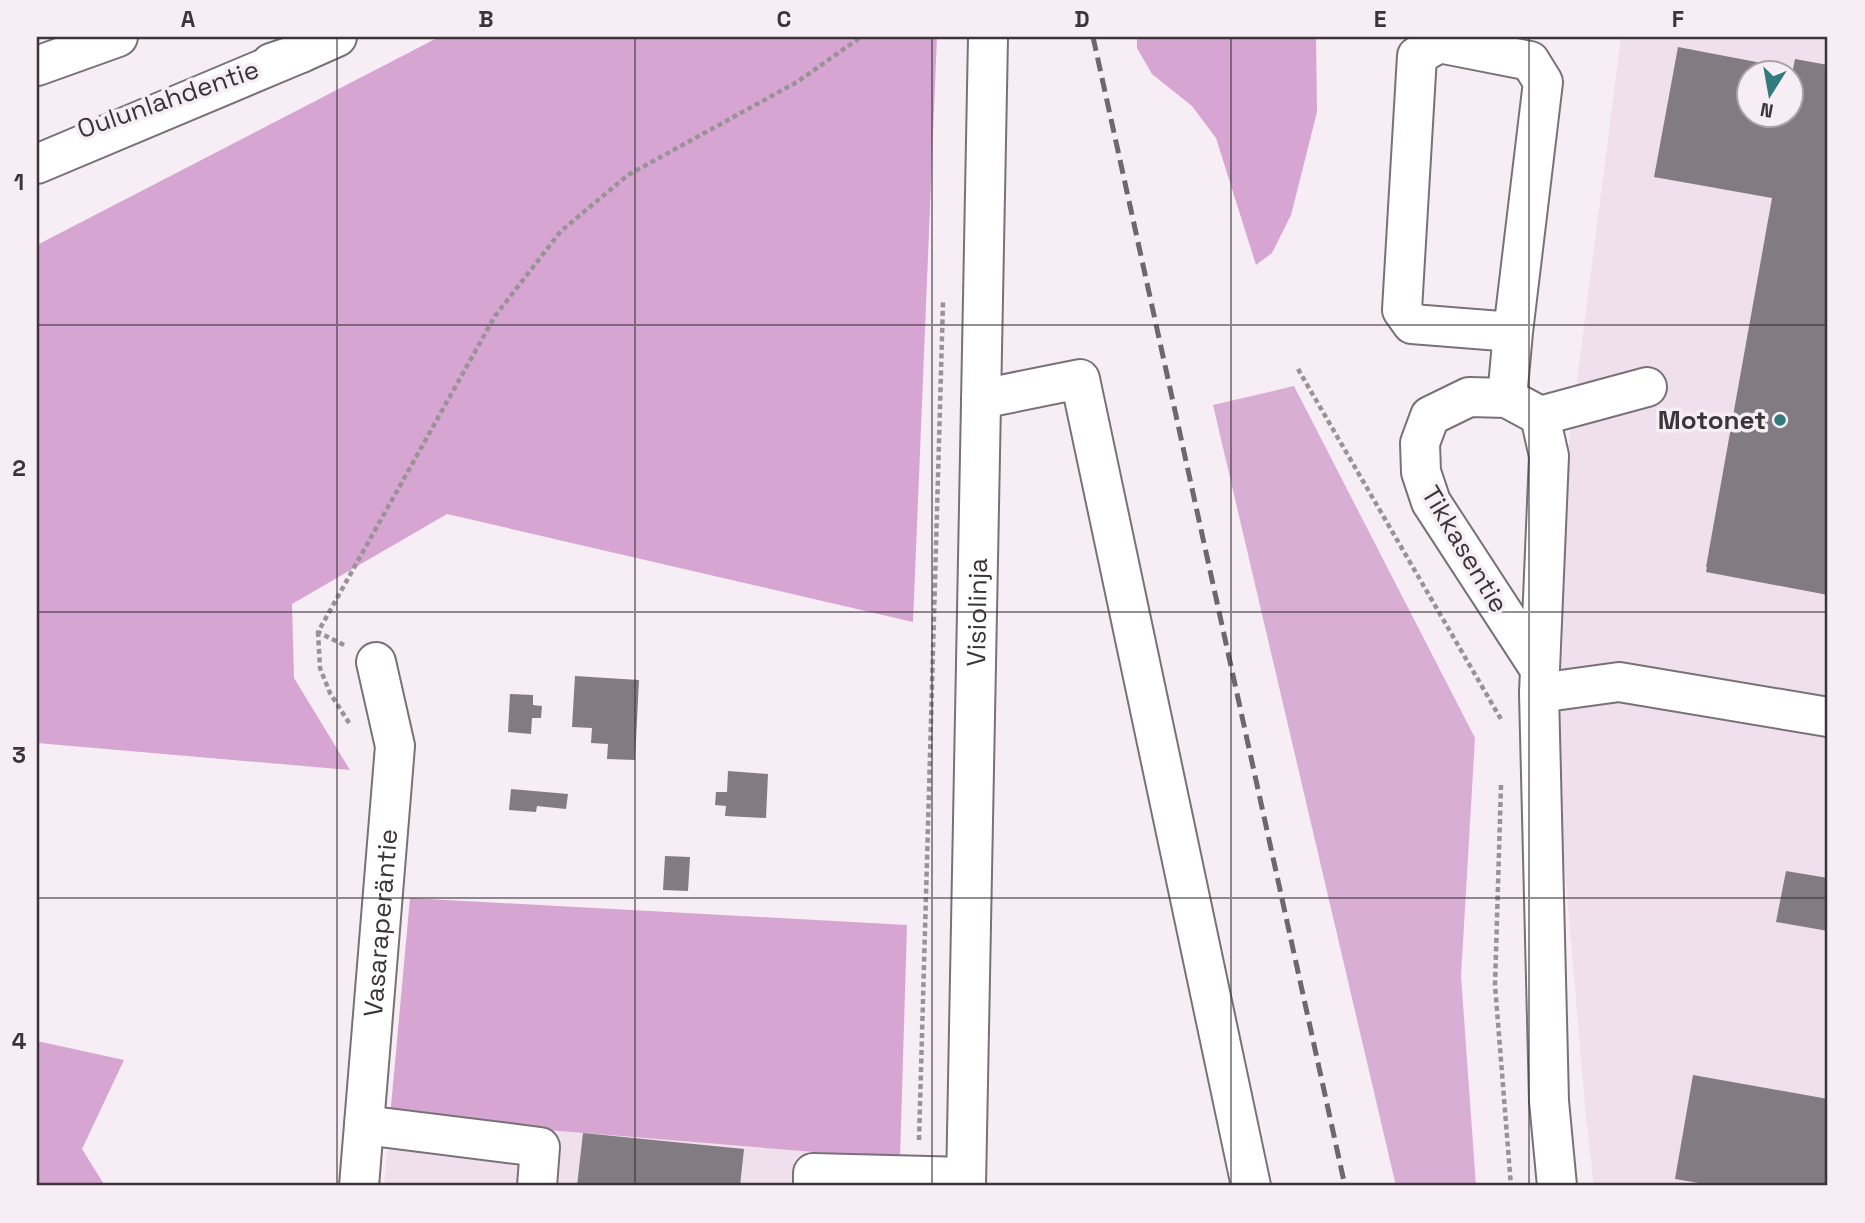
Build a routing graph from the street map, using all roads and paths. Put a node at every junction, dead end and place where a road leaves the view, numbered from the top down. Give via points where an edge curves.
1 (118, 37) edge
2 (337, 37) edge
3 (861, 37) edge
4 (988, 37) edge
5 (301, 52) junction
6 (37, 66) edge
7 (37, 144) edge
8 (37, 164) edge
9 (943, 300) dead end
10 (1513, 332) junction
11 (1298, 369) dead end
12 (1647, 387) dead end
13 (981, 399) junction
14 (1523, 407) junction
15 (376, 662) joint
16 (1539, 680) junction
17 (1828, 717) edge
18 (1503, 724) dead end
19 (1502, 779) dead end
20 (365, 1125) junction
21 (918, 1175) junction
22 (966, 1182) edge
23 (359, 1186) edge
24 (537, 1186) edge
25 (813, 1186) edge
26 (1251, 1186) edge
27 (1511, 1186) edge
28 (1557, 1186) edge

1 - 6 main road
2 - 5 main road, Oulunlahdentie
3 - 15 path via 797,82 628,175 561,231 495,316 318,632
4 - 13 main road, Visiolinja
5 - 7 main road, Oulunlahdentie
5 - 8 main road
9 - 21 path
10 - 10 main road via 1412,324 1402,310 1417,56 1439,43 1530,61 1543,82
10 - 14 main road
11 - 18 path
12 - 14 main road
13 - 22 main road, Visiolinja
13 - 26 main road via 1080,379
14 - 16 main road, Tikkasentie via 1549,456
14 - 16 main road, Tikkasentie via 1469,397 1430,416 1420,443 1420,472 1431,502
15 - 20 main road, Vasaraperäntie via 395,747
16 - 17 main road via 1619,682
16 - 28 main road, Tikkasentie via 1549,1101
19 - 27 path via 1495,985
20 - 23 main road, Vasaraperäntie
20 - 24 main road via 540,1147
21 - 22 main road
21 - 25 main road via 813,1173

